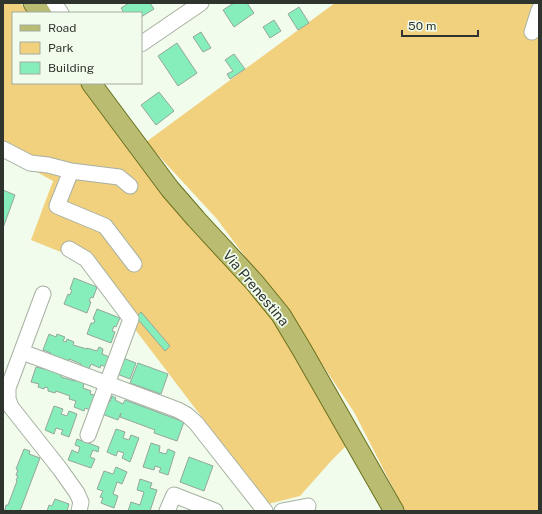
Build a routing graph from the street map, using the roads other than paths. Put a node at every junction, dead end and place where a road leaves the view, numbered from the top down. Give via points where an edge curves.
1 (33, 3) edge
2 (54, 3) edge
3 (201, 3) edge
4 (539, 10) edge
5 (40, 12) edge
6 (60, 12) edge
7 (532, 32) dead end
8 (142, 43) edge
9 (92, 84) edge
10 (3, 149) edge
11 (71, 171) junction
12 (130, 186) dead end
13 (69, 249) dead end
14 (134, 264) dead end
15 (43, 294) dead end
16 (22, 352) junction
17 (108, 383) junction
18 (88, 435) dead end
19 (308, 506) dead end
20 (79, 511) edge
21 (167, 511) edge
22 (214, 511) edge
23 (264, 511) edge
24 (282, 511) edge
25 (394, 511) edge

1 - 5 main road
2 - 6 street
3 - 8 street
4 - 7 street
9 - 25 main road, Via Prenestina via 170,189 255,282 281,315
10 - 11 street via 30,163
11 - 12 street via 119,177
11 - 14 street via 57,206 105,226
13 - 17 street via 86,259 131,319
15 - 16 street
16 - 17 street
16 - 20 street via 8,388 8,399 11,407 77,493 81,502
17 - 18 street
17 - 23 street via 187,415
19 - 24 street
21 - 22 street via 174,495

